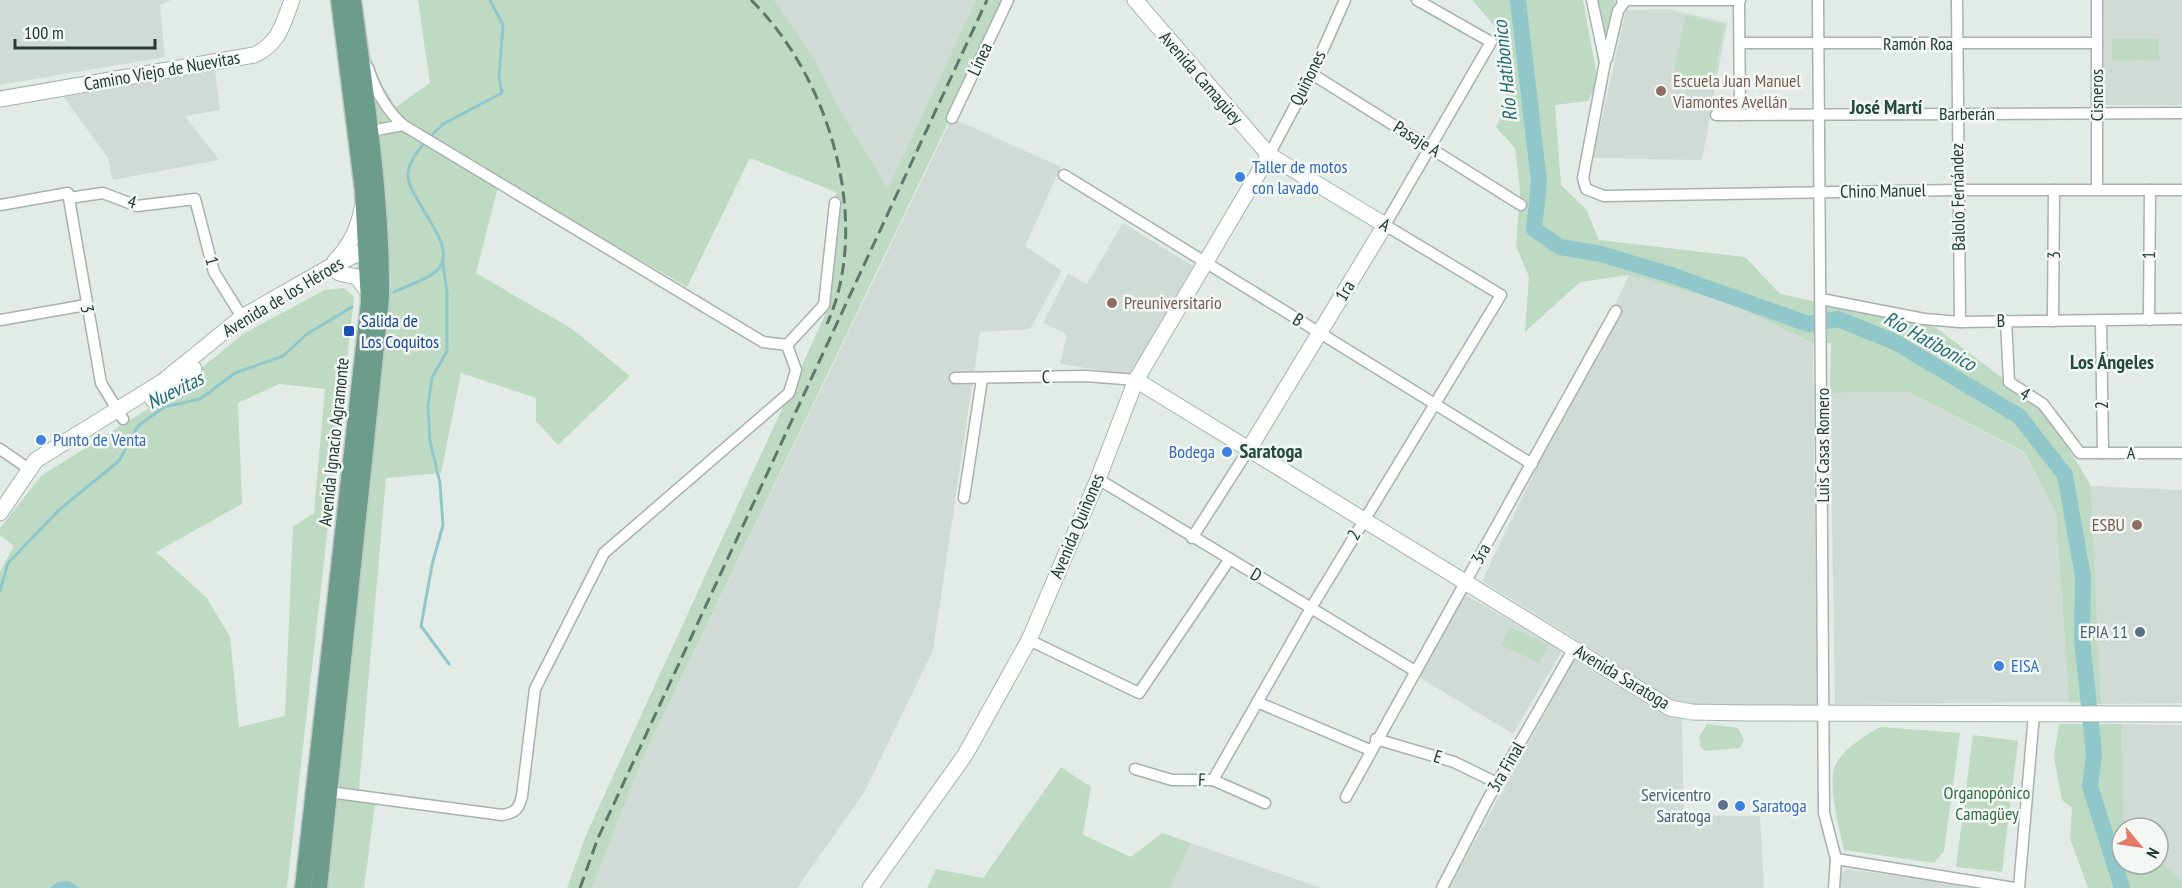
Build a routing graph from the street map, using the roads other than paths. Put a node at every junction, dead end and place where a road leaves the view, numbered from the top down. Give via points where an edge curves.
1 (292, 0) edge
2 (339, 0) edge
3 (353, 0) edge
4 (1008, 0) edge
5 (1135, 0) edge
6 (1345, 0) edge
7 (1417, 0) edge
8 (1592, 0) edge
9 (1818, 0) edge
10 (1958, 0) edge
11 (2097, 0) edge
12 (1624, 1) edge
13 (1739, 1) edge
14 (1740, 43) junction
15 (1818, 43) junction
16 (2097, 43) junction
17 (359, 44) junction
18 (1958, 44) junction
19 (1605, 62) junction
20 (1312, 74) junction
21 (0, 99) edge
22 (2182, 113) edge
23 (2097, 114) junction
24 (1716, 115) dead end
25 (1740, 115) junction
26 (1819, 115) junction
27 (1958, 115) junction
28 (952, 118) dead end
29 (404, 126) junction
30 (363, 133) junction
31 (1432, 148) junction
32 (1269, 155) junction
33 (1064, 175) dead end
34 (2097, 189) junction
35 (1958, 190) junction
36 (2054, 190) junction
37 (2150, 190) junction
38 (2182, 190) edge
39 (1820, 192) junction
40 (68, 196) junction
41 (195, 199) joint
42 (363, 200) junction
43 (835, 203) dead end
44 (0, 205) edge
45 (1521, 205) dead end
46 (1385, 225) junction
47 (375, 250) junction
48 (1204, 262) junction
49 (334, 270) junction
50 (368, 292) junction
51 (1501, 295) joint
52 (1821, 299) junction
53 (86, 305) junction
54 (1616, 311) dead end
55 (242, 317) junction
56 (2182, 319) edge
57 (0, 320) edge
58 (2149, 320) junction
59 (2006, 321) junction
60 (2053, 321) junction
61 (2101, 321) junction
62 (1960, 322) junction
63 (1319, 333) junction
64 (787, 345) junction
65 (955, 378) dead end
66 (982, 379) junction
67 (1136, 380) junction
68 (1434, 404) junction
69 (120, 415) junction
70 (0, 449) edge
71 (1249, 449) junction
72 (2080, 453) joint
73 (2103, 453) junction
74 (2182, 453) edge
75 (1532, 464) junction
76 (29, 469) junction
77 (1098, 479) junction
78 (964, 498) dead end
79 (0, 513) edge
80 (1363, 520) junction
81 (1192, 538) junction
82 (1229, 560) junction
83 (1466, 581) junction
84 (1311, 608) junction
85 (1029, 640) junction
86 (1574, 648) junction
87 (1415, 671) junction
88 (1257, 702) junction
89 (1824, 712) junction
90 (2034, 714) junction
91 (2182, 714) edge
92 (1376, 739) junction
93 (1370, 750) junction
94 (1135, 770) dead end
95 (1213, 780) junction
96 (1497, 783) junction
97 (330, 792) junction
98 (1346, 797) dead end
99 (1266, 803) dead end
100 (1836, 859) junction
101 (303, 888) edge
102 (319, 888) edge
103 (870, 888) edge
104 (1442, 888) edge
105 (1834, 888) edge
106 (2017, 888) edge

1 - 21 main road, Camino Viejo de Nuevitas via 276,40 254,56
2 - 30 main road, Avenida Ignacio Agramonte
3 - 17 main road, Avenida Ignacio Agramonte
4 - 28 street, Línea
5 - 32 main road, Avenida Camagüey
6 - 20 street, Quiñones
7 - 31 street, 1ra via 1491,42
8 - 19 street
9 - 15 street, Luis Casas Romero
10 - 18 street, Balolo Fernández
11 - 16 street, Cisneros
12 - 13 street
12 - 19 street
13 - 14 street
14 - 15 street, Ramón Roa
14 - 25 street
15 - 18 street, Ramón Roa
15 - 26 street, Luis Casas Romero
16 - 18 street, Ramón Roa
16 - 23 street, Cisneros
17 - 29 street via 379,93
17 - 30 main road, Avenida Ignacio Agramonte
18 - 27 street, Balolo Fernández
19 - 39 street, Chino Manuel via 1584,163 1586,189 1604,196
20 - 31 street, Pasaje A
20 - 32 street, Quiñones
22 - 23 street, Barberán
23 - 27 street, Barberán
23 - 34 street, Cisneros
24 - 25 street, Barberán
25 - 26 street, Barberán
26 - 27 street, Barberán
26 - 39 street, Luis Casas Romero
27 - 35 street, Balolo Fernández
29 - 30 street
29 - 64 street via 764,342
30 - 42 main road, Avenida Ignacio Agramonte
30 - 47 main road, Avenida Ignacio Agramonte
31 - 45 street, Pasaje A
31 - 46 street, 1ra
32 - 46 main road, A
32 - 48 main road, Avenida Quiñones
33 - 48 street, B
34 - 36 street, Chino Manuel
34 - 37 street, Chino Manuel
35 - 36 street, Chino Manuel
35 - 39 street, Chino Manuel
35 - 62 street, Balolo Fernández
36 - 60 street, 3
37 - 38 street, Chino Manuel
37 - 58 street, 1
39 - 52 street, Luis Casas Romero
40 - 41 street, 4 via 103,193 137,206
40 - 44 street, 4
40 - 53 street, 3
41 - 55 street, 1 via 214,272
42 - 47 main road, Avenida Ignacio Agramonte
42 - 49 main road via 359,225
43 - 64 street via 824,305
46 - 51 street, A
46 - 63 main road, 1ra
47 - 49 main road, Avenida de los Héroes
47 - 50 main road, Avenida Ignacio Agramonte
47 - 97 main road, Avenida Ignacio Agramonte via 378,343
48 - 63 street, B
48 - 67 main road, Avenida Quiñones
49 - 50 main road via 357,277
49 - 55 main road, Avenida de los Héroes
49 - 69 main road, Avenida de los Héroes via 235,333 170,389
50 - 101 main road, Avenida Ignacio Agramonte
51 - 68 street, 2
52 - 62 street, B
52 - 89 street, Luis Casas Romero
53 - 57 street
53 - 69 street, 3 via 101,383
54 - 75 street, 3ra
55 - 69 main road, Avenida de los Héroes
56 - 58 street, B
58 - 61 street, B
59 - 60 street, B
59 - 62 street, B
59 - 72 street, 4 via 2009,382 2043,404
60 - 61 street, B
61 - 73 street, 2
63 - 68 street, B
63 - 71 main road, 1ra
64 - 97 street via 796,370 789,393 604,553 535,689 522,796 513,813 502,815
65 - 66 street, C
66 - 67 street, C via 1086,376
66 - 78 street
67 - 71 main road, Avenida Saratoga
67 - 77 main road, Avenida Quiñones
68 - 75 street, B
68 - 80 street, 2
69 - 76 main road, Avenida de los Héroes via 36,460
70 - 76 street
71 - 80 main road, Avenida Saratoga
71 - 81 street, 1ra
72 - 73 street, A
73 - 74 street, A
75 - 83 street, 3ra
76 - 79 main road, Avenida de los Héroes
77 - 81 street, D
77 - 85 main road, Avenida Quiñones
80 - 83 main road, Avenida Saratoga
80 - 84 street, 2
81 - 82 street, D
82 - 84 street, D
82 - 85 street via 1139,693
83 - 86 main road, Avenida Saratoga
83 - 87 street, 3ra
84 - 87 street, D
84 - 88 street, 2
85 - 103 main road, Avenida Quiñones via 965,755
86 - 89 main road, Avenida Saratoga via 1670,708 1692,712
86 - 96 street, 3ra Final
87 - 92 street, 3ra
88 - 93 street
88 - 95 street, 2
89 - 90 main road, Avenida Saratoga
89 - 100 street, Luis Casas Romero via 1824,813
90 - 91 main road, Avenida Saratoga
90 - 106 street
92 - 93 street, 3ra
92 - 96 street, E via 1454,762
93 - 98 street, 3ra
94 - 95 street, F via 1172,780
95 - 99 street, F
96 - 104 street, 3ra Final
97 - 102 main road, Avenida Ignacio Agramonte
100 - 105 street, Luis Casas Romero
100 - 106 street

